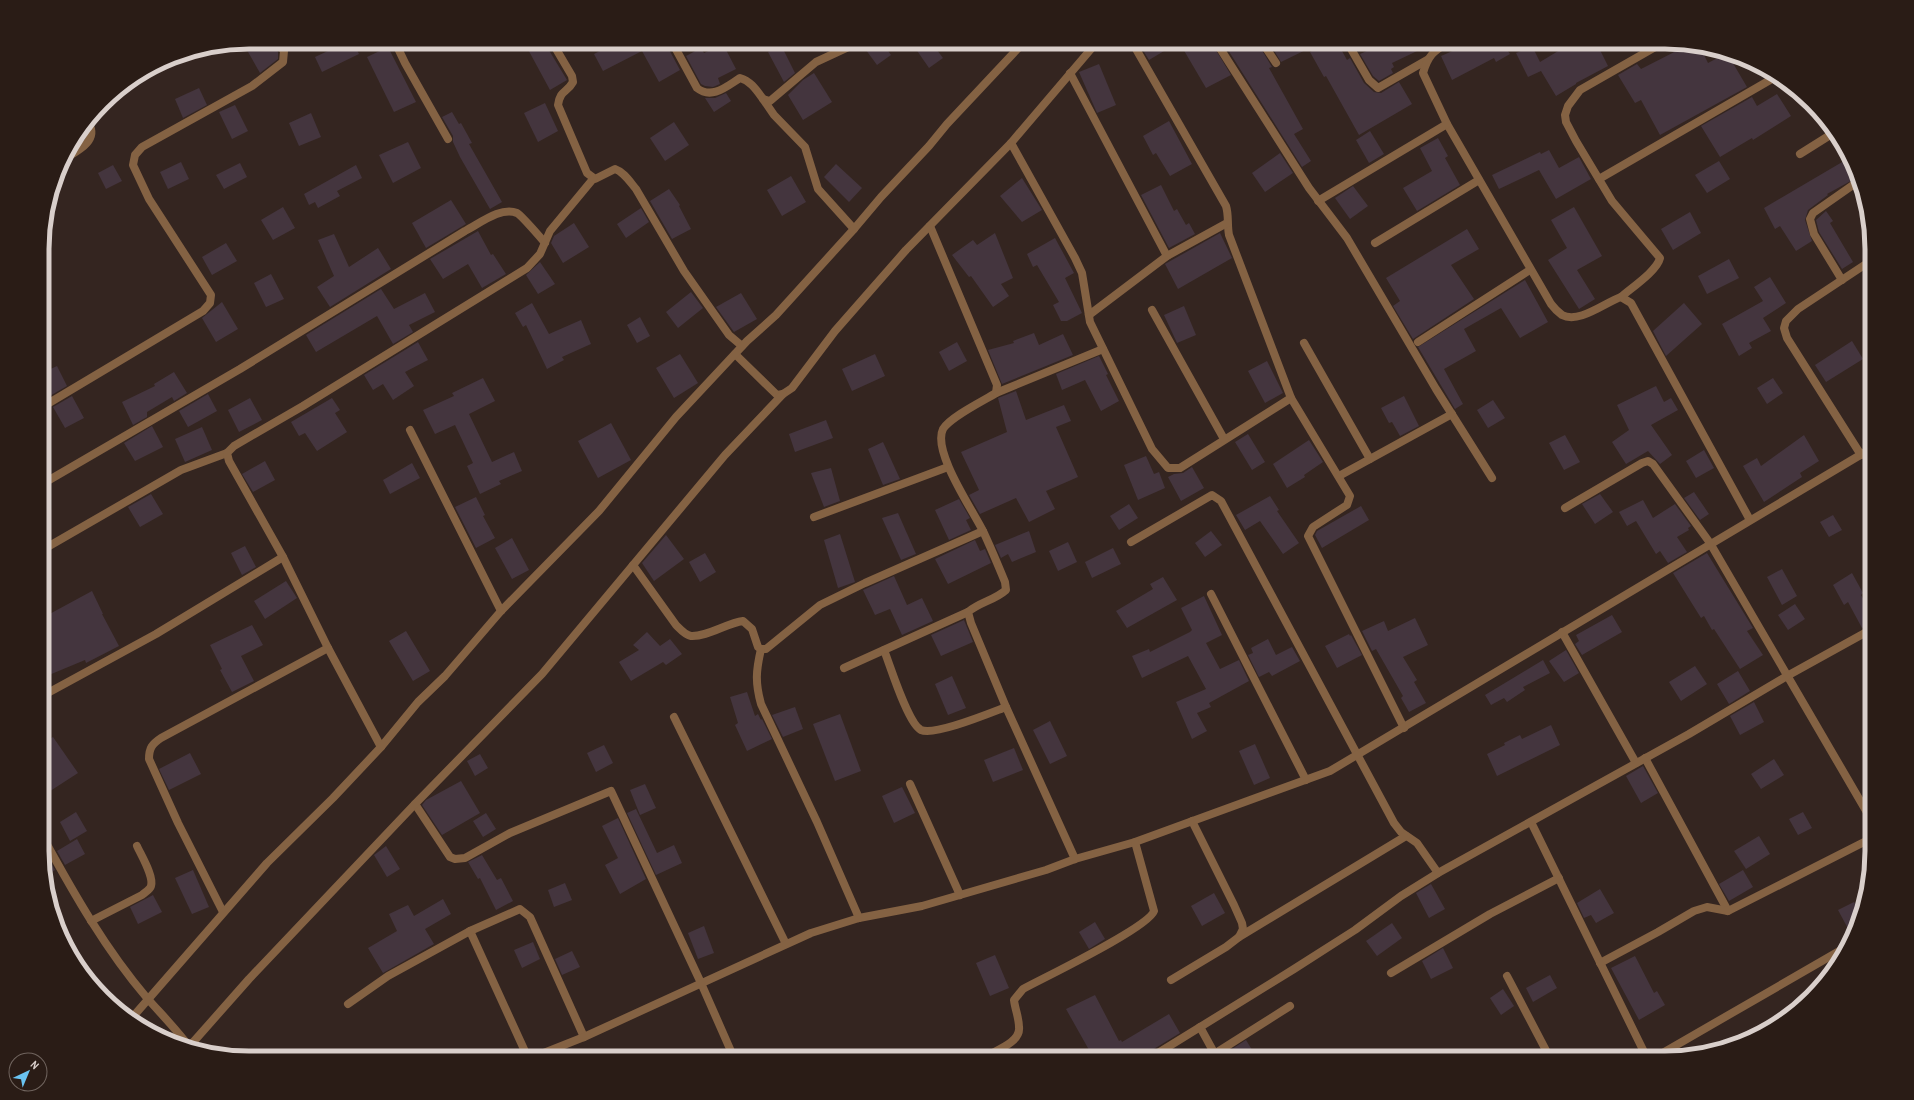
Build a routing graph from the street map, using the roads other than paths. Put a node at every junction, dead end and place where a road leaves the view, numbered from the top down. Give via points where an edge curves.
1 (283, 49) edge
2 (399, 49) edge
3 (556, 49) edge
4 (676, 49) edge
5 (844, 49) edge
6 (1017, 49) edge
7 (1091, 49) edge
8 (1136, 49) edge
9 (1220, 49) edge
10 (1266, 49) edge
11 (1351, 49) edge
12 (1437, 49) edge
13 (1652, 49) edge
14 (1427, 60) junction
15 (1276, 64) dead end
16 (1070, 73) junction
17 (1771, 80) edge
18 (763, 99) junction
19 (1447, 124) junction
20 (90, 127) edge
21 (1829, 136) edge
22 (448, 139) dead end
23 (1011, 143) junction
24 (75, 151) edge
25 (1800, 154) dead end
26 (593, 179) junction
27 (1599, 179) junction
28 (1479, 180) junction
29 (1853, 185) dead end
30 (1318, 201) junction
31 (1227, 224) junction
32 (930, 226) junction
33 (854, 229) junction
34 (545, 243) junction
35 (1375, 243) dead end
36 (1167, 256) junction
37 (1865, 265) edge
38 (1530, 270) junction
39 (1842, 280) junction
40 (1621, 298) junction
41 (1152, 310) dead end
42 (1089, 315) junction
43 (1418, 342) dead end
44 (1304, 343) dead end
45 (742, 346) junction
46 (1103, 349) junction
47 (735, 354) junction
48 (996, 393) junction
49 (780, 395) junction
50 (1291, 398) junction
51 (49, 403) edge
52 (1452, 414) junction
53 (410, 430) dead end
54 (1224, 439) junction
55 (1865, 452) edge
56 (227, 453) junction
57 (1861, 454) junction
58 (1370, 459) junction
59 (948, 467) junction
60 (1339, 476) junction
61 (1492, 478) dead end
62 (49, 480) edge
63 (1565, 508) dead end
64 (814, 517) dead end
65 (1750, 520) junction
66 (983, 531) junction
67 (1131, 542) dead end
68 (1710, 543) junction
69 (49, 545) edge
70 (283, 557) junction
71 (633, 565) junction
72 (1211, 594) dead end
73 (501, 612) junction
74 (968, 612) junction
75 (1562, 632) junction
76 (1865, 633) edge
77 (328, 648) junction
78 (761, 650) junction
79 (884, 650) junction
80 (844, 668) dead end
81 (1787, 676) junction
82 (49, 692) edge
83 (1006, 707) junction
84 (674, 717) dead end
85 (1404, 728) junction
86 (381, 747) junction
87 (1356, 755) junction
88 (1645, 758) junction
89 (1636, 763) junction
90 (1306, 780) junction
91 (910, 784) dead end
92 (415, 804) junction
93 (1865, 808) edge
94 (1192, 821) junction
95 (1531, 822) junction
96 (1406, 836) junction
97 (1135, 842) junction
98 (1865, 842) edge
99 (137, 846) dead end
100 (49, 856) edge
101 (1075, 859) junction
102 (1438, 872) junction
103 (1559, 878) junction
104 (960, 895) junction
105 (223, 912) junction
106 (1728, 912) junction
107 (859, 918) junction
108 (91, 921) junction
109 (470, 931) junction
110 (1239, 937) junction
111 (786, 944) junction
112 (1837, 952) edge
113 (1600, 963) junction
114 (1390, 973) dead end
115 (1507, 976) dead end
116 (1171, 980) dead end
117 (701, 983) junction
118 (148, 999) junction
119 (348, 1004) dead end
120 (1290, 1006) dead end
121 (135, 1015) edge
122 (1200, 1028) junction
123 (584, 1038) junction
124 (183, 1039) edge
125 (193, 1042) edge
126 (525, 1051) edge
127 (550, 1051) edge
128 (731, 1051) edge
129 (995, 1051) edge
130 (1162, 1051) edge
131 (1211, 1051) edge
132 (1221, 1051) edge
133 (1546, 1051) edge
134 (1644, 1051) edge
135 (1666, 1051) edge

1 - 51 street via 284,59 252,86 142,147 135,155 134,165 149,199 210,295 210,303 203,311
2 - 22 street
3 - 26 street via 574,82 559,97 558,106 587,173
4 - 18 street via 701,92 713,93 740,78 746,80
5 - 18 street via 816,62 770,101
6 - 33 street
7 - 16 street
8 - 31 street via 1226,206 1229,215
9 - 30 street
10 - 15 street
11 - 14 street via 1369,80 1378,88
12 - 14 street
13 - 27 street via 1580,90 1568,106 1566,122
14 - 19 street via 1423,73
16 - 23 street
16 - 36 street
17 - 27 street
18 - 33 street via 774,115 805,147 818,189
19 - 28 street
19 - 30 street
20 - 24 street via 92,135 90,140
21 - 25 street
23 - 32 street
23 - 42 street via 1082,274
26 - 34 street via 550,231
26 - 45 street via 598,179 615,169 628,179 684,271 729,335
27 - 40 street via 1612,201 1660,258 1652,271
28 - 35 street
28 - 38 street
29 - 39 street via 1813,213 1810,219 1814,234
30 - 52 street via 1347,238
31 - 36 street
31 - 50 street
32 - 48 street via 993,374 997,385
32 - 49 street via 834,331 792,388
33 - 45 street via 776,315
34 - 56 street via 540,254 527,268 234,446
34 - 62 street via 518,213 507,211 497,214 240,369
36 - 42 street
37 - 39 street
38 - 40 street via 1550,304 1563,315 1574,318 1585,315 1609,301
38 - 43 street
39 - 57 street via 1798,309 1786,321 1784,328 1787,338
40 - 65 street via 1631,303 1642,320
41 - 54 street
42 - 46 street
44 - 58 street
45 - 47 street
46 - 48 street
46 - 54 street via 1152,449 1168,468 1180,468
47 - 49 street
47 - 73 street via 652,444 599,511
48 - 59 street via 949,422 943,429 940,441
49 - 71 street via 725,455
50 - 54 street
50 - 60 street
52 - 58 street
52 - 61 street
53 - 73 street
55 - 57 street
56 - 69 street via 181,470
56 - 70 street via 229,461
57 - 65 street
58 - 60 street
59 - 64 street
59 - 66 street
60 - 85 street via 1350,496 1347,505 1313,527 1308,536
63 - 68 street via 1648,461 1659,471
65 - 68 street
66 - 74 street via 1006,590
66 - 78 street via 865,583 820,606 766,649
67 - 87 street via 1212,495 1222,500
68 - 75 street
68 - 81 street
70 - 77 street
70 - 82 street via 156,634
71 - 78 street via 684,633 691,636 700,635 743,621 752,629
71 - 92 street via 542,674
72 - 90 street
73 - 86 street via 445,676 418,702
74 - 79 street
74 - 83 street
75 - 85 street
75 - 89 street
76 - 81 street
77 - 86 street
77 - 105 street via 161,738 152,744 149,751 149,759 158,780
78 - 107 street via 756,684 761,704
79 - 80 street
79 - 83 street via 913,724 920,729 940,730
81 - 88 street
81 - 93 street
83 - 101 street
84 - 111 street
85 - 87 street
86 - 105 street via 267,863
87 - 90 street via 1330,771
87 - 96 street via 1394,824
88 - 89 street
88 - 106 street
89 - 95 street
90 - 94 street
91 - 104 street
92 - 117 street via 450,857 455,859 464,858 510,833 611,791
92 - 125 street via 249,979
94 - 97 street
94 - 110 street via 1242,923 1243,930
95 - 102 street
95 - 103 street
96 - 102 street via 1417,843
96 - 110 street
97 - 101 street
97 - 129 street via 1154,911 1152,916 1130,933 1023,989 1014,1000 1019,1034
98 - 106 street
99 - 108 street via 151,878 151,886 142,894
100 - 108 street
101 - 104 street
102 - 122 street via 1355,930
103 - 113 street
103 - 114 street via 1490,914
104 - 107 street via 922,906
105 - 118 street
106 - 113 street via 1707,907 1694,911
107 - 111 street
108 - 118 street
109 - 119 street via 388,976
109 - 123 street via 514,910 524,911 530,917
109 - 126 street
110 - 116 street
111 - 117 street
112 - 135 street
113 - 134 street
115 - 133 street
117 - 123 street
117 - 128 street
118 - 121 street
118 - 124 street
120 - 132 street
122 - 130 street
122 - 131 street
123 - 127 street

